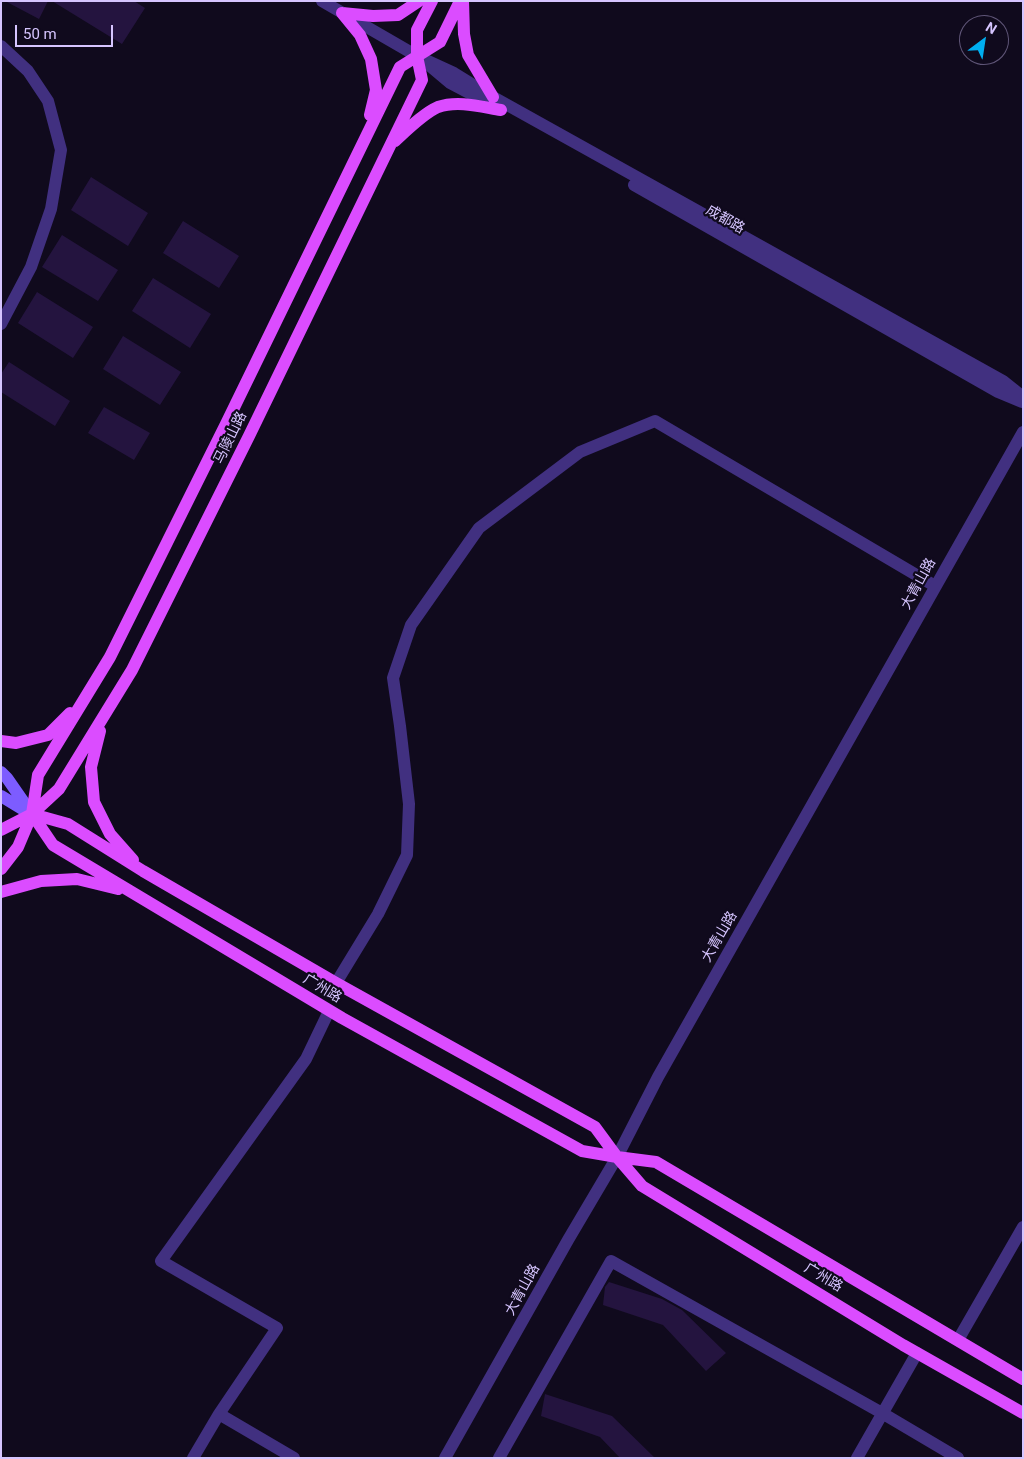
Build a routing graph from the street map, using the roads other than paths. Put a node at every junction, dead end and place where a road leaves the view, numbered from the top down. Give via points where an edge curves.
1 (322, 1) edge
2 (419, 1) edge
3 (432, 1) edge
4 (462, 1) edge
5 (342, 13) junction
6 (1, 46) edge
7 (417, 56) junction
8 (493, 97) junction
9 (501, 110) junction
10 (364, 140) junction
11 (389, 146) junction
12 (1, 324) edge
13 (1023, 396) edge
14 (1023, 402) edge
15 (1023, 432) edge
16 (936, 586) junction
17 (86, 697) junction
18 (103, 717) junction
19 (1, 741) edge
20 (1, 772) edge
21 (1, 796) edge
22 (32, 814) junction
23 (1, 830) edge
24 (1, 869) edge
25 (143, 871) junction
26 (1, 892) edge
27 (131, 892) junction
28 (336, 983) junction
29 (330, 1010) junction
30 (617, 1157) junction
31 (1023, 1227) edge
32 (958, 1340) junction
33 (918, 1353) junction
34 (1023, 1379) edge
35 (882, 1413) junction
36 (1023, 1413) edge
37 (219, 1414) junction
38 (193, 1458) edge
39 (294, 1458) edge
40 (446, 1458) edge
41 (499, 1458) edge
42 (857, 1458) edge
43 (958, 1458) edge

1 - 5 street, 成都路
2 - 5 main road via 398,15
3 - 7 main road, 马陵山路 via 417,30
4 - 7 main road, 马陵山路 via 440,42
4 - 8 main road via 468,56
5 - 7 street, 成都路
5 - 10 main road via 360,35 371,58 376,90
6 - 12 street via 28,72 48,101 61,150 51,209 31,267
7 - 8 street, 成都路 via 454,73
7 - 9 street, 成都路 via 450,83
7 - 10 main road, 马陵山路 via 400,67
7 - 11 main road, 马陵山路 via 422,80
8 - 13 street, 成都路
9 - 11 main road via 464,104 438,107
9 - 14 street, 成都路 via 998,392
10 - 17 main road, 马陵山路 via 193,491 110,657
11 - 18 main road, 马陵山路 via 132,670
15 - 16 street, 大青山路
16 - 28 street via 655,421 580,452 478,528 411,625 392,678 409,804 407,855 378,914
16 - 30 street, 大青山路 via 658,1077
17 - 19 main road via 48,735 16,743
17 - 22 main road, 马陵山路 via 38,775
18 - 22 main road, 马陵山路 via 59,790
18 - 25 main road via 91,768 94,802 110,834
20 - 22 main road, 广州路
21 - 22 main road, 广州路
22 - 23 main road, 马陵山路
22 - 24 main road, 马陵山路 via 18,847
22 - 25 main road, 广州路 via 68,824
22 - 27 main road, 广州路 via 53,845
25 - 28 main road, 广州路
26 - 27 main road via 41,881 77,879
27 - 29 main road, 广州路
28 - 30 main road, 广州路 via 595,1127
29 - 30 main road, 广州路 via 582,1151
29 - 37 street via 306,1059 161,1261 277,1328
30 - 32 main road, 广州路 via 656,1162
30 - 33 main road, 广州路 via 642,1186
30 - 40 street, 大青山路
31 - 32 street
32 - 34 main road, 广州路
33 - 35 street
33 - 36 main road, 广州路
35 - 41 street via 611,1260
35 - 42 street
35 - 43 street
37 - 38 street
37 - 39 street

